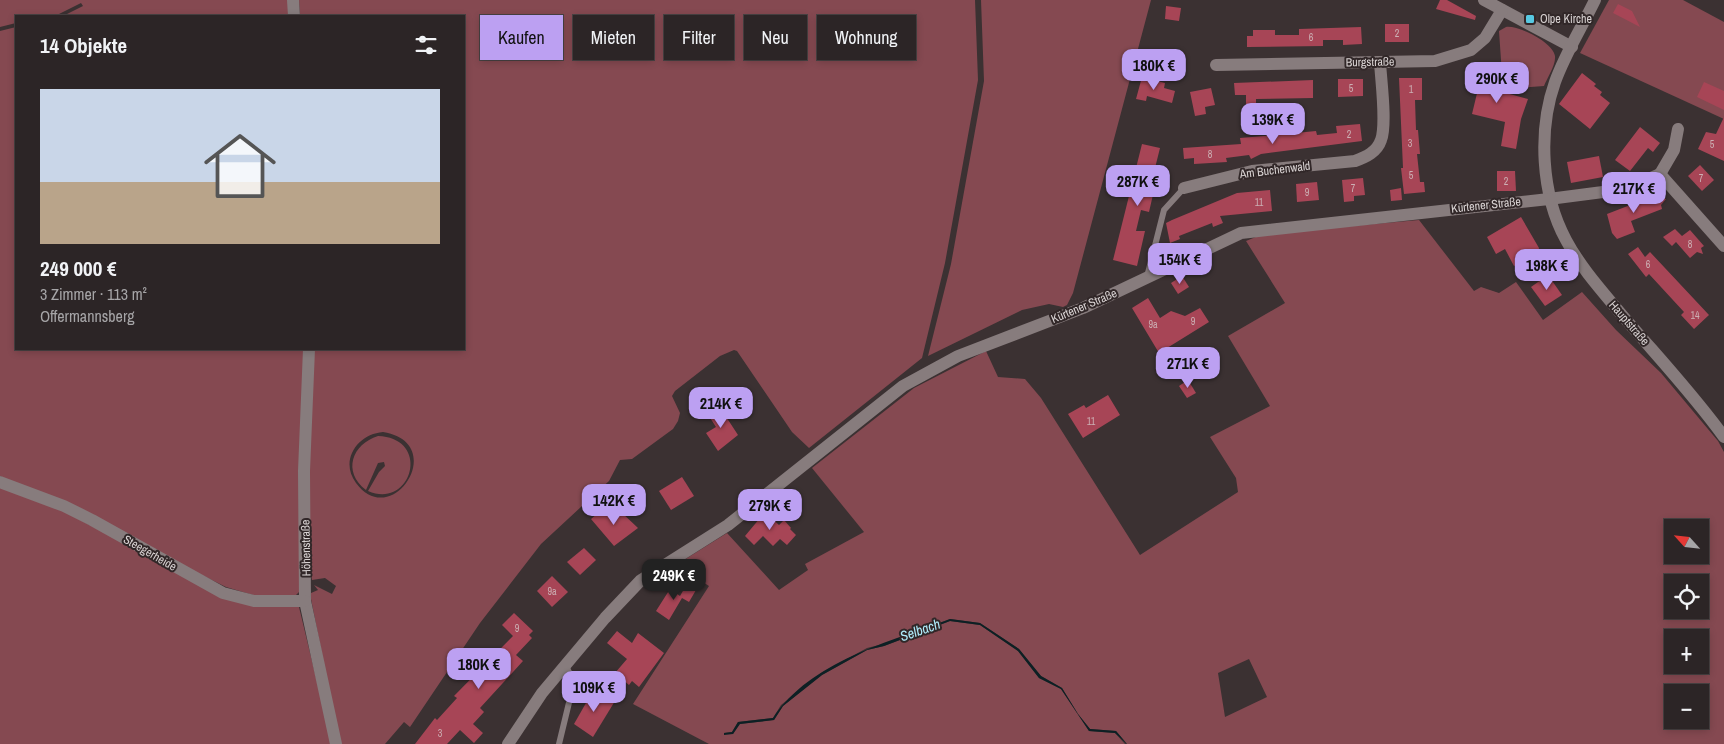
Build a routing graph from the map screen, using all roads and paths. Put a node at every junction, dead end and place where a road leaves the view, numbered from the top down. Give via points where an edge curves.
1 (293, 0) edge
2 (1484, 0) edge
3 (1595, 0) edge
4 (1502, 10) junction
5 (294, 15) edge
6 (1572, 48) junction
7 (1380, 62) junction
8 (1216, 65) dead end
9 (1678, 129) dead end
10 (1660, 174) junction
11 (1184, 188) joint
12 (1550, 199) junction
13 (1724, 246) edge
14 (1147, 279) junction
15 (309, 350) edge
16 (1724, 438) edge
17 (0, 482) edge
18 (305, 600) junction
19 (566, 666) junction
20 (336, 744) edge
21 (508, 744) edge
22 (559, 744) edge

1 - 5 street
2 - 4 street
3 - 6 street, Hauptstraße
4 - 6 street
4 - 7 street, Burgstraße via 1485,38 1471,50 1435,61
6 - 12 street, Hauptstraße via 1555,81 1548,111 1544,154
7 - 8 street, Burgstraße
7 - 11 street, Am Buchenwald via 1383,129 1381,141 1368,157 1252,171
9 - 10 street via 1674,150
10 - 12 street, Kürtener Straße via 1626,189
10 - 13 street
11 - 14 lane, Am Buchenwald via 1164,210
12 - 14 street, Kürtener Straße via 1241,232
12 - 16 street, Hauptstraße via 1564,238 1584,271 1689,392
14 - 19 street, Kürtener Straße via 1083,308 967,352 903,386 728,525 641,580
15 - 18 street, Höhenstraße via 304,471
17 - 18 street, Steegerheide via 92,520 223,593 254,601
18 - 20 street, Höhenstraße
19 - 21 street, Kürtener Straße via 542,693
19 - 22 lane via 574,682

